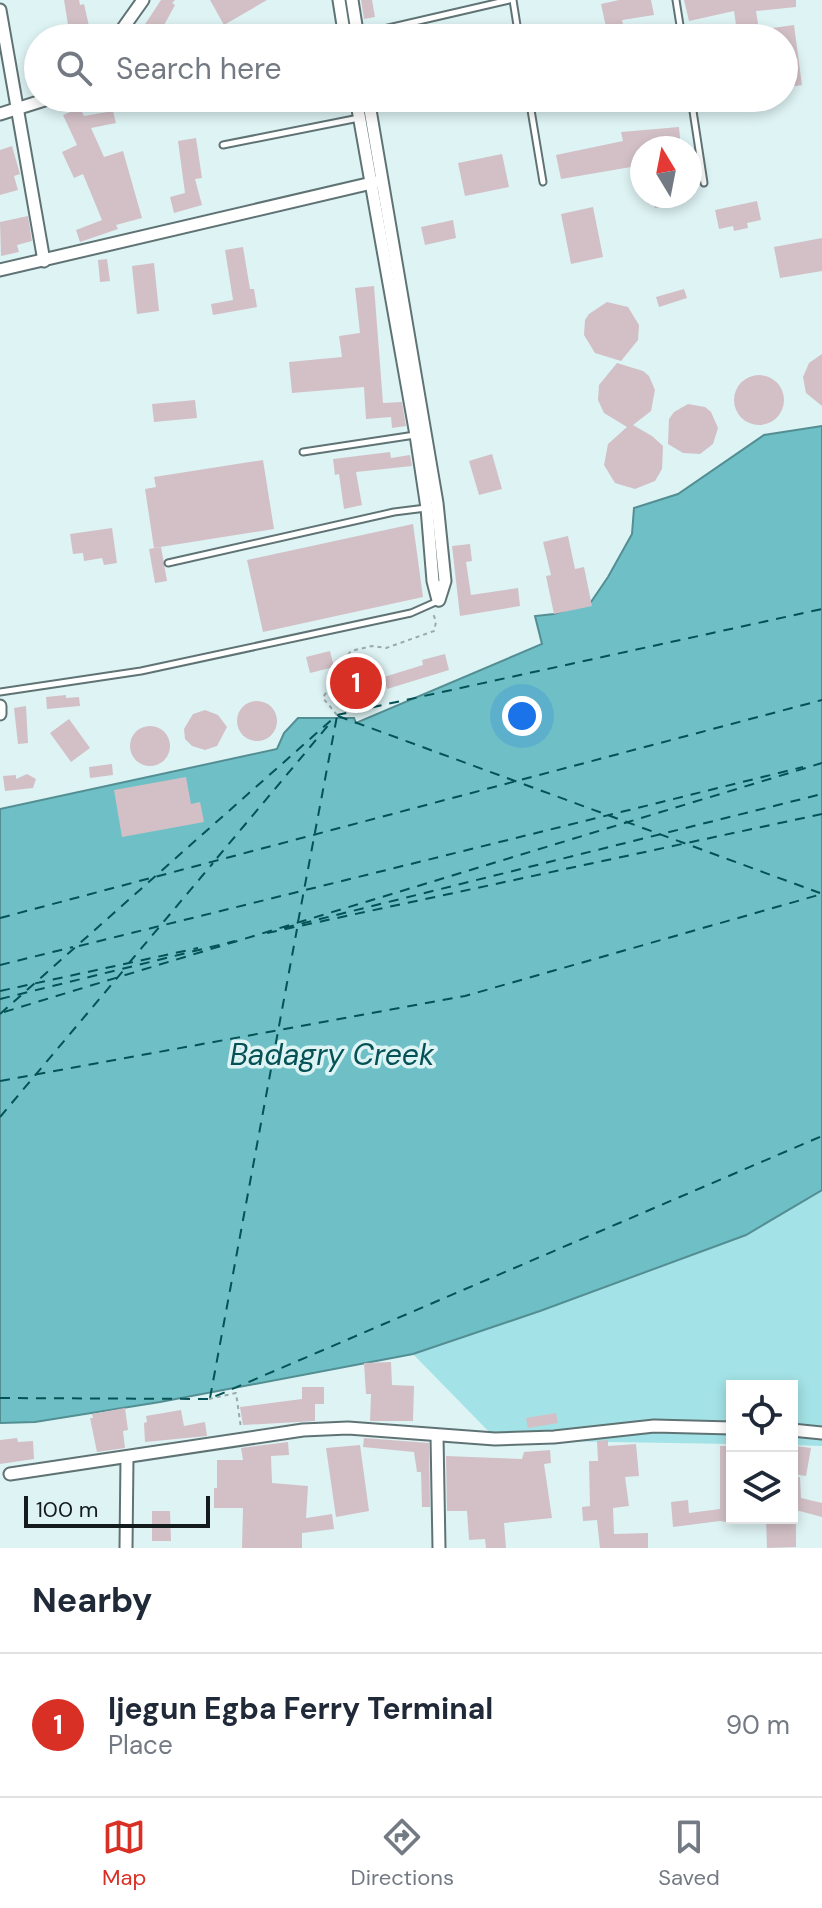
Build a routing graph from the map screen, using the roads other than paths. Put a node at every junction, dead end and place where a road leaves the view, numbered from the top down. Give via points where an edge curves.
1 (143, 0) edge
2 (339, 0) edge
3 (352, 0) edge
4 (511, 0) edge
5 (676, 0) edge
6 (0, 10) edge
7 (126, 24) edge
8 (349, 24) edge
9 (353, 24) edge
10 (409, 24) edge
11 (516, 24) edge
12 (680, 24) edge
13 (24, 107) edge
14 (15, 110) junction
15 (358, 112) edge
16 (369, 112) edge
17 (531, 112) edge
18 (693, 112) edge
19 (0, 114) edge
20 (359, 118) junction
21 (223, 145) dead end
22 (376, 182) junction
23 (543, 182) dead end
24 (704, 183) dead end
25 (44, 261) junction
26 (0, 270) edge
27 (416, 435) junction
28 (303, 452) dead end
29 (427, 508) junction
30 (168, 563) dead end
31 (434, 602) junction
32 (0, 692) edge
33 (0, 706) edge
34 (0, 714) edge
35 (726, 1428) edge
36 (798, 1431) edge
37 (822, 1433) edge
38 (437, 1436) junction
39 (127, 1457) junction
40 (10, 1474) dead end
41 (126, 1548) edge
42 (439, 1548) edge

1 - 7 street
2 - 8 street
3 - 9 street
4 - 10 lane
4 - 11 lane
5 - 12 lane
6 - 14 street
13 - 14 street
14 - 19 street
14 - 25 street
15 - 20 street
16 - 22 street
17 - 23 lane
18 - 24 lane
20 - 21 lane
20 - 22 street
22 - 25 street
22 - 27 street
22 - 31 street via 437,503 445,581
25 - 26 street
27 - 28 lane
27 - 29 street
29 - 30 lane
29 - 31 street
31 - 32 lane via 411,613 141,671
33 - 34 street
35 - 38 street via 654,1426 495,1439
36 - 37 street
38 - 39 street via 348,1428 243,1437
38 - 42 street
39 - 40 street
39 - 41 street

